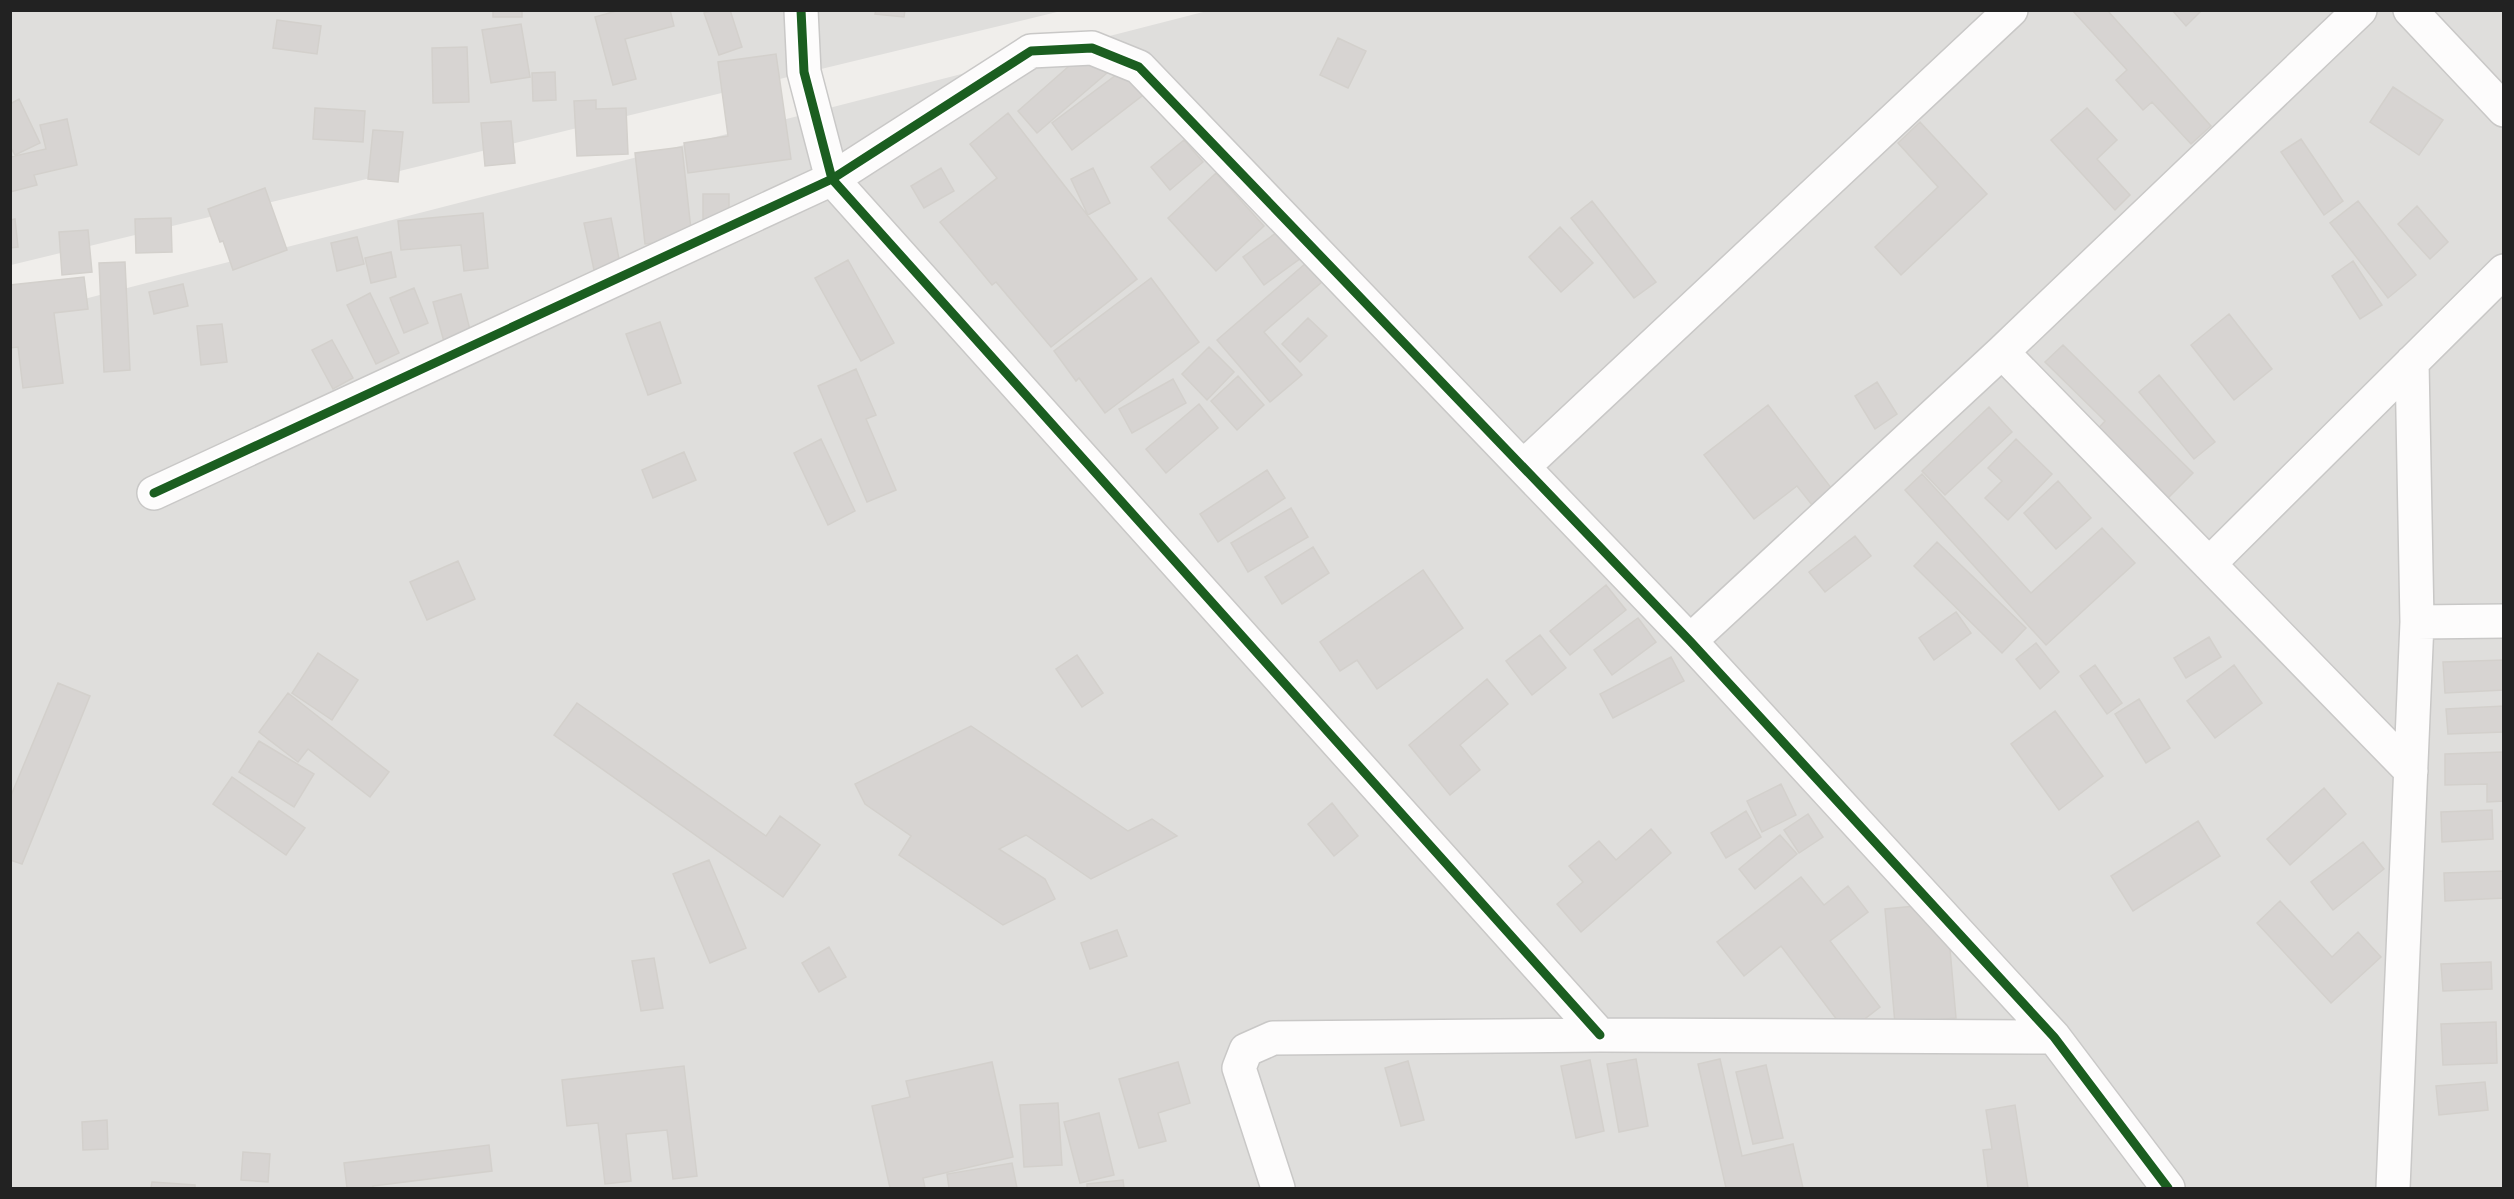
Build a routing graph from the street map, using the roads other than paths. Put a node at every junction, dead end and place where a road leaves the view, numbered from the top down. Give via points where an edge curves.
1 (801, 10) edge
2 (2011, 10) edge
3 (2360, 10) edge
4 (2410, 10) edge
5 (2504, 110) edge
6 (832, 180) junction
7 (2504, 272) edge
8 (2002, 352) junction
9 (2412, 362) junction
10 (1523, 467) junction
11 (154, 493) dead end
12 (2209, 564) junction
13 (2504, 621) edge
14 (2417, 622) junction
15 (1690, 641) junction
16 (2410, 771) junction
17 (1600, 1035) junction
18 (2054, 1037) junction
19 (1278, 1188) edge
20 (2168, 1188) edge
21 (2393, 1188) edge

1 - 6 street via 804,72
2 - 10 street
3 - 8 street
4 - 5 street
6 - 10 street via 1031,51 1092,48 1139,67
6 - 11 street
6 - 17 street
7 - 9 street
8 - 12 street
8 - 15 street
9 - 12 street
9 - 14 street
10 - 15 street
12 - 16 street
13 - 14 street
14 - 16 street
15 - 18 street
16 - 21 street
17 - 18 street
17 - 19 street via 1274,1038 1246,1050 1239,1068
18 - 20 street

